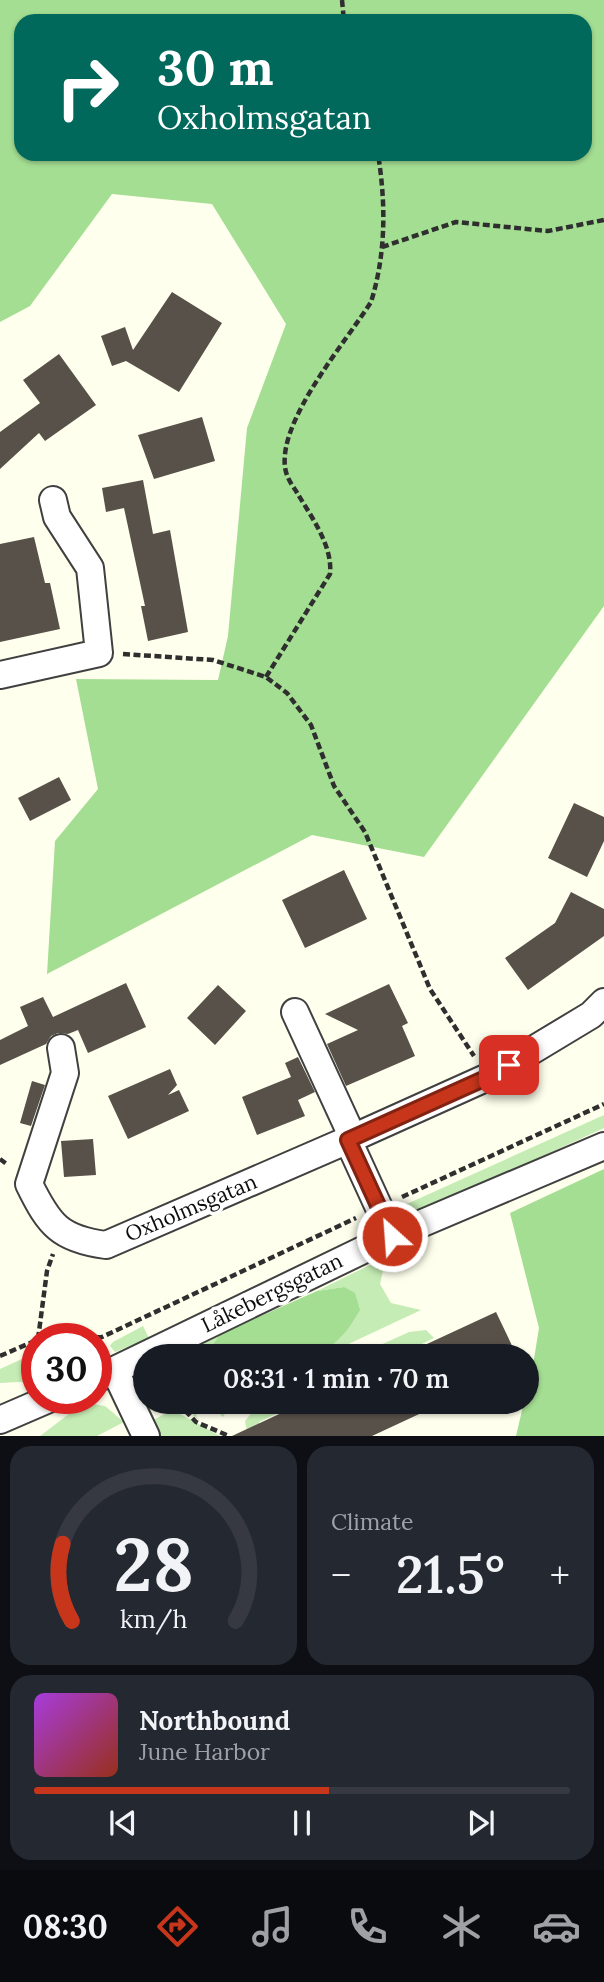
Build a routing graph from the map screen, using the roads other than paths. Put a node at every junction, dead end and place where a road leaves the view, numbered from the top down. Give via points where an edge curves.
1 (52, 500) dead end
2 (0, 675) edge
3 (604, 1002) edge
4 (295, 1012) dead end
5 (61, 1048) dead end
6 (350, 1139) junction
7 (604, 1146) edge
8 (392, 1236) junction
9 (112, 1372) edge
10 (112, 1384) edge
11 (21, 1411) edge
12 (0, 1420) edge
13 (146, 1436) edge

1 - 2 street via 57,517 90,568 99,653
3 - 6 street, Oxholmsgatan via 591,1015 488,1077
4 - 6 street
5 - 6 street, Oxholmsgatan via 65,1073 29,1184 62,1234 83,1242 106,1245
6 - 8 street
7 - 8 street, Låkebergsgatan
8 - 9 street, Låkebergsgatan
10 - 13 street
11 - 12 street

